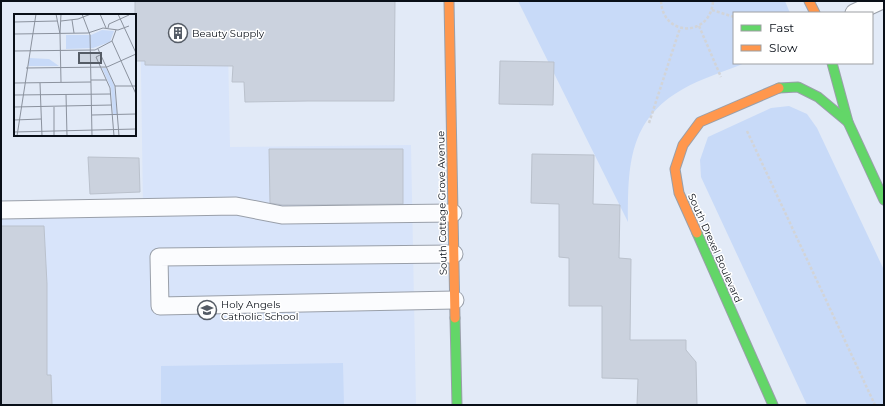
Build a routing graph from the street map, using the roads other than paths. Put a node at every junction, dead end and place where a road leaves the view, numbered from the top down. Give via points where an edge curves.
1 (449, 1) edge
2 (810, 1) edge
3 (880, 1) edge
4 (815, 12) edge
5 (856, 12) edge
6 (832, 64) edge
7 (848, 122) junction
8 (884, 200) edge
9 (1, 210) edge
10 (453, 213) junction
11 (454, 254) junction
12 (455, 300) junction
13 (457, 405) edge
14 (773, 405) edge

1 - 10 street, South Cottage Grove Avenue
2 - 4 street
3 - 5 lane
6 - 7 street, South Drexel Boulevard
7 - 8 street, South Drexel Boulevard
7 - 14 street, South Drexel Boulevard via 818,97 798,87 776,88 700,122 683,145 675,169 679,193
9 - 10 lane via 236,206 282,215
10 - 11 street, South Cottage Grove Avenue
11 - 12 street, South Cottage Grove Avenue
11 - 12 lane via 159,257 160,306
12 - 13 street, South Cottage Grove Avenue

